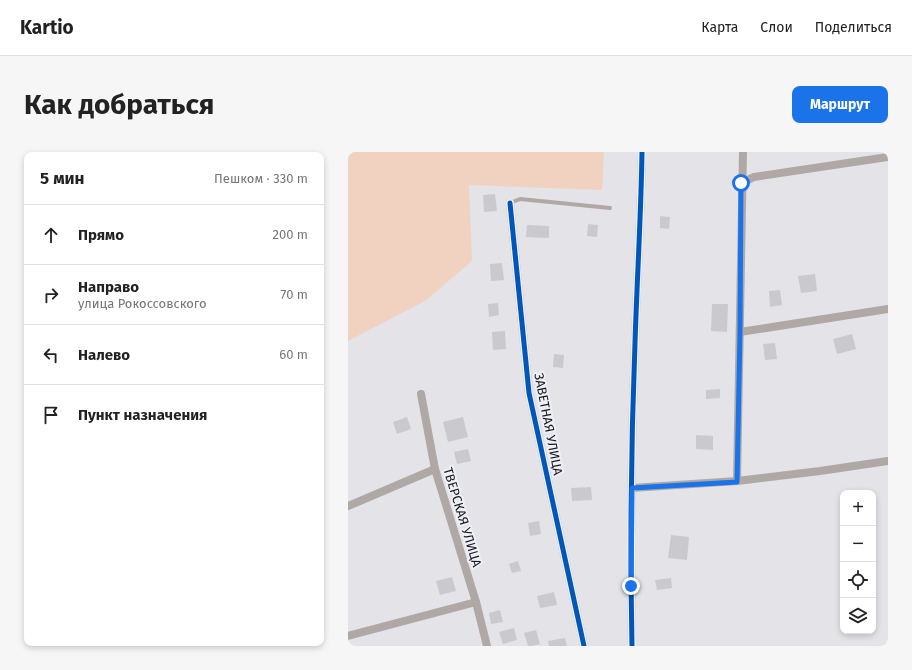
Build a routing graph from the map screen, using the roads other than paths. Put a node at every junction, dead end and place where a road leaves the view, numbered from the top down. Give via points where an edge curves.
1 (642, 152) edge
2 (743, 152) edge
3 (888, 157) edge
4 (741, 183) junction
5 (510, 203) joint
6 (610, 208) dead end
7 (888, 309) edge
8 (740, 332) junction
9 (421, 394) dead end
10 (888, 461) edge
11 (435, 469) junction
12 (737, 482) junction
13 (632, 488) junction
14 (348, 506) edge
15 (476, 602) junction
16 (348, 636) edge
17 (487, 646) edge
18 (584, 646) edge
19 (632, 646) edge

1 - 13 street
2 - 4 street
3 - 4 street via 754,177
4 - 8 street
5 - 6 lane via 520,199
5 - 18 street, ЗАВЕТНАЯ УЛИЦА via 529,392
7 - 8 street
8 - 12 street
9 - 11 street, ТВЕРСКАЯ УЛИЦА
10 - 12 street
11 - 14 street
11 - 15 street, ТВЕРСКАЯ УЛИЦА
12 - 13 street
13 - 19 street
15 - 16 street
15 - 17 street, ТВЕРСКАЯ УЛИЦА

